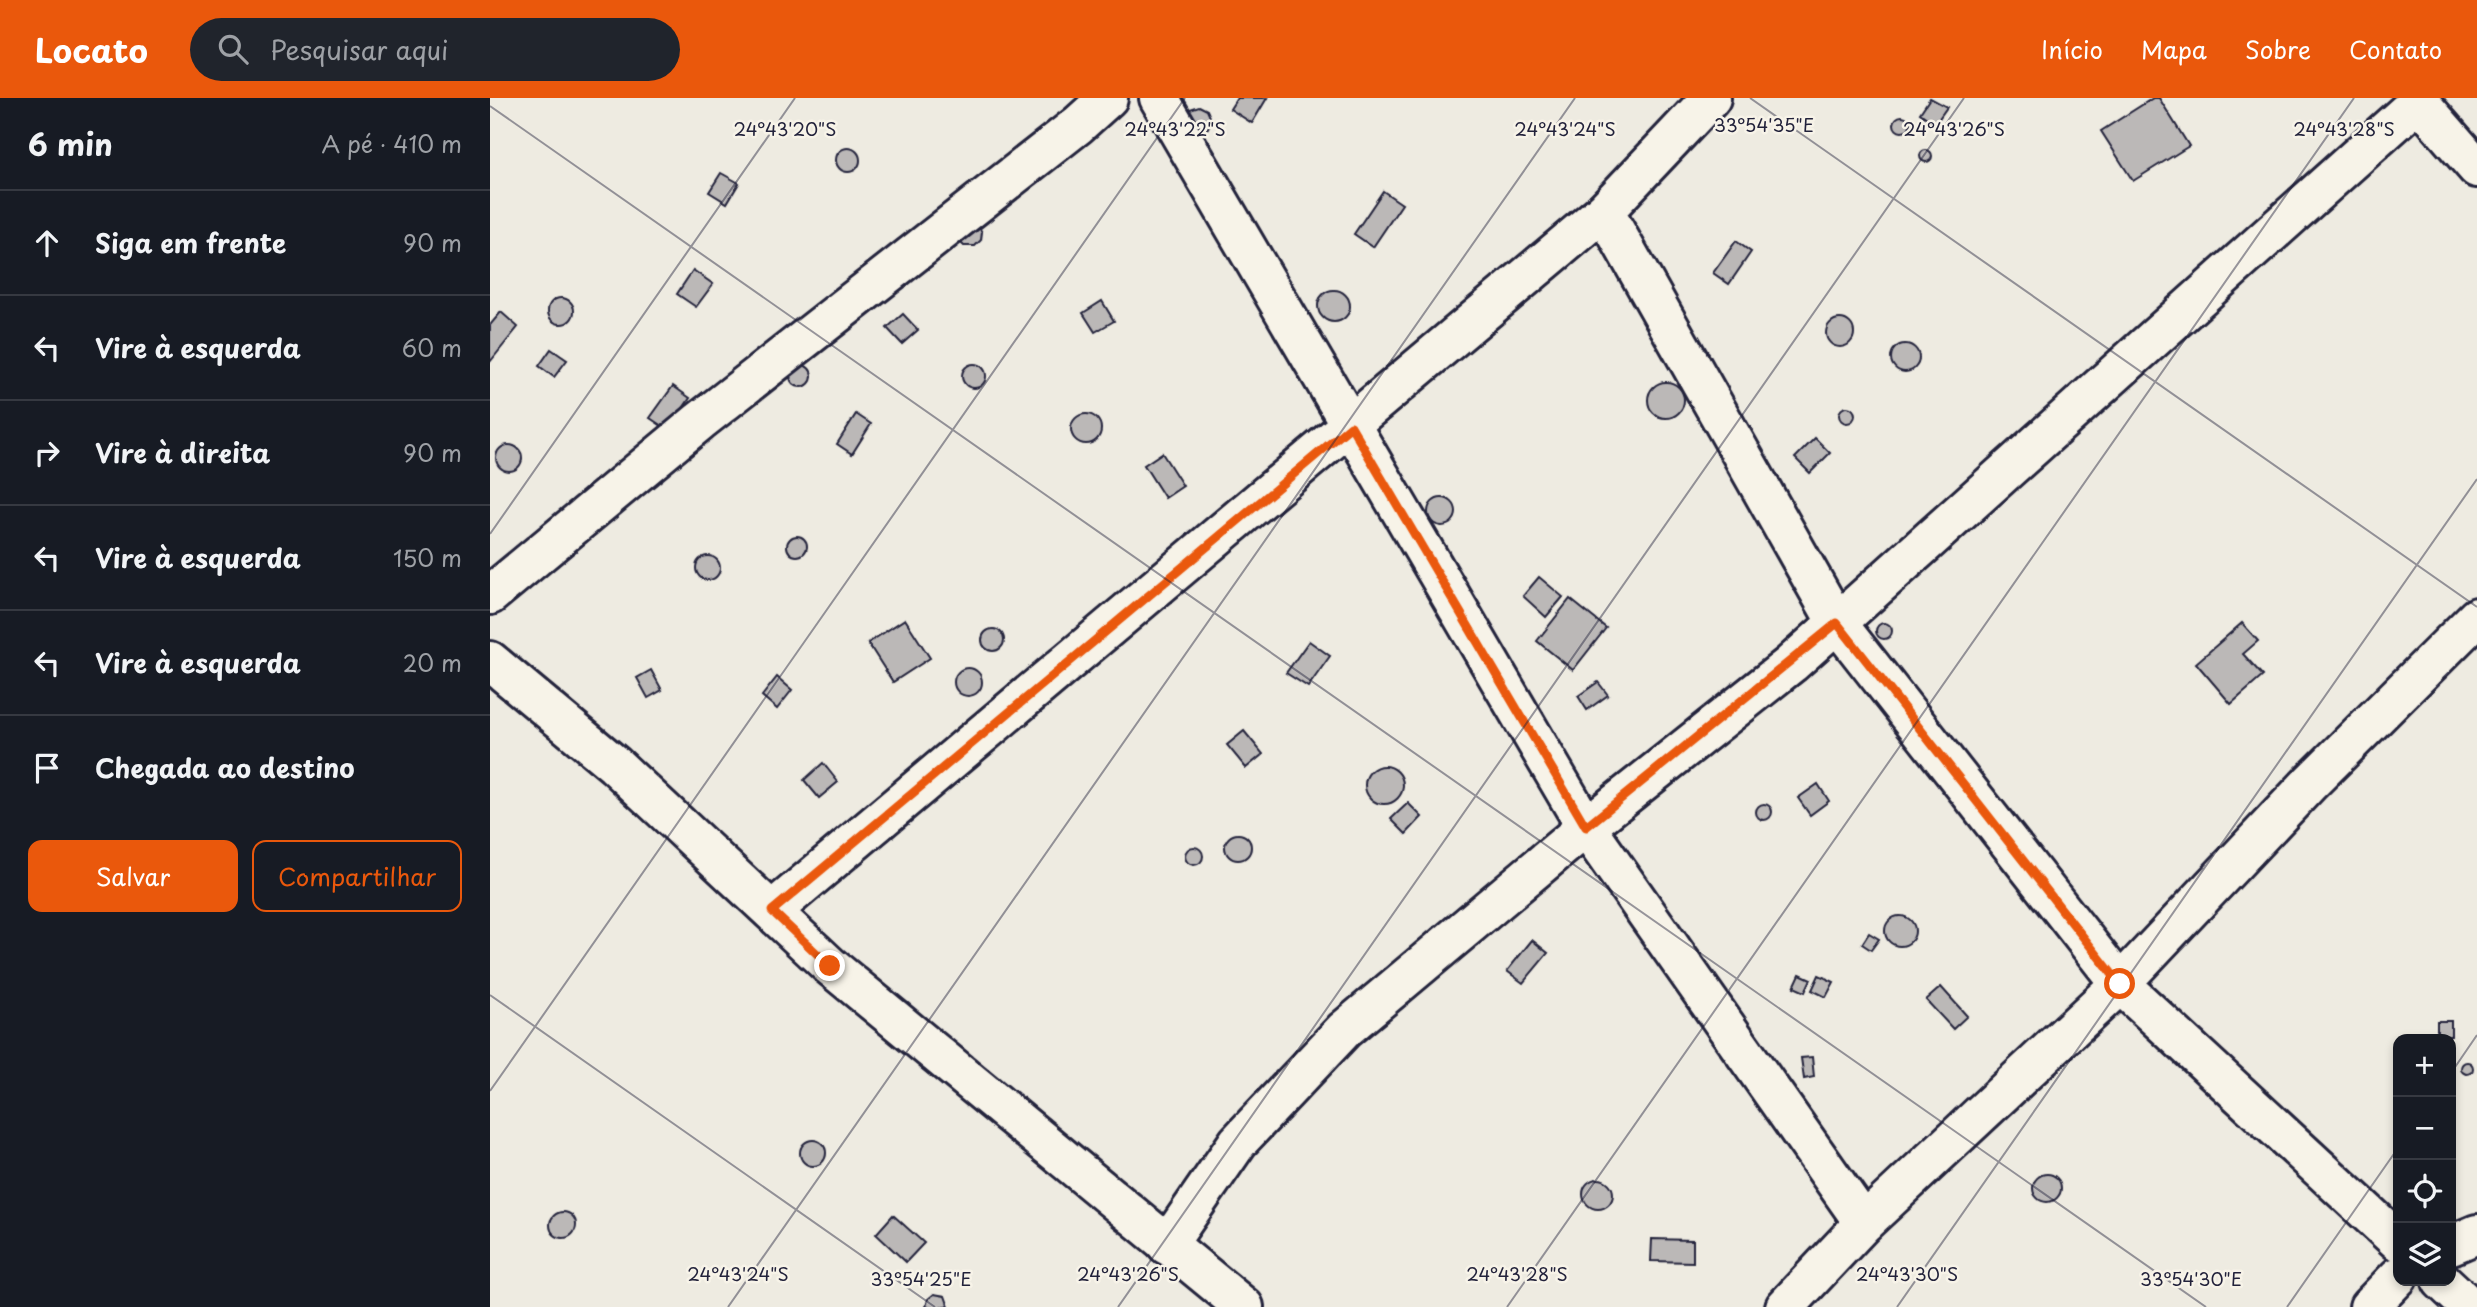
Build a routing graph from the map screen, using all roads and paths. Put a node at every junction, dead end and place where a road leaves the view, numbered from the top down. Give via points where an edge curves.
1 (1108, 98) edge
2 (1160, 98) edge
3 (1711, 98) edge
4 (2418, 99) edge
5 (2477, 168) edge
6 (1604, 211) junction
7 (1351, 426) junction
8 (490, 595) edge
9 (2477, 617) edge
10 (1837, 623) junction
11 (490, 661) edge
12 (1586, 827) junction
13 (772, 911) junction
14 (2120, 984) junction
15 (1864, 1223) junction
16 (2477, 1234) edge
17 (2393, 1236) edge
18 (2456, 1243) edge
19 (1167, 1245) junction
20 (2393, 1282) edge
21 (2447, 1286) edge
22 (1244, 1307) edge
23 (1785, 1307) edge
24 (2369, 1307) edge
25 (2470, 1307) edge

1 - 8 street via 700,421
2 - 7 street
3 - 6 street
4 - 5 street
4 - 10 street
6 - 7 street
6 - 10 street
7 - 12 street
7 - 13 street
9 - 14 street via 2310,783
10 - 12 street
10 - 14 street
11 - 13 street via 615,765
12 - 15 street
12 - 19 street via 1343,1030 1238,1142
13 - 19 street via 830,966
14 - 15 street
14 - 17 street
15 - 23 street
16 - 18 street
19 - 22 street
20 - 24 street
21 - 25 street

